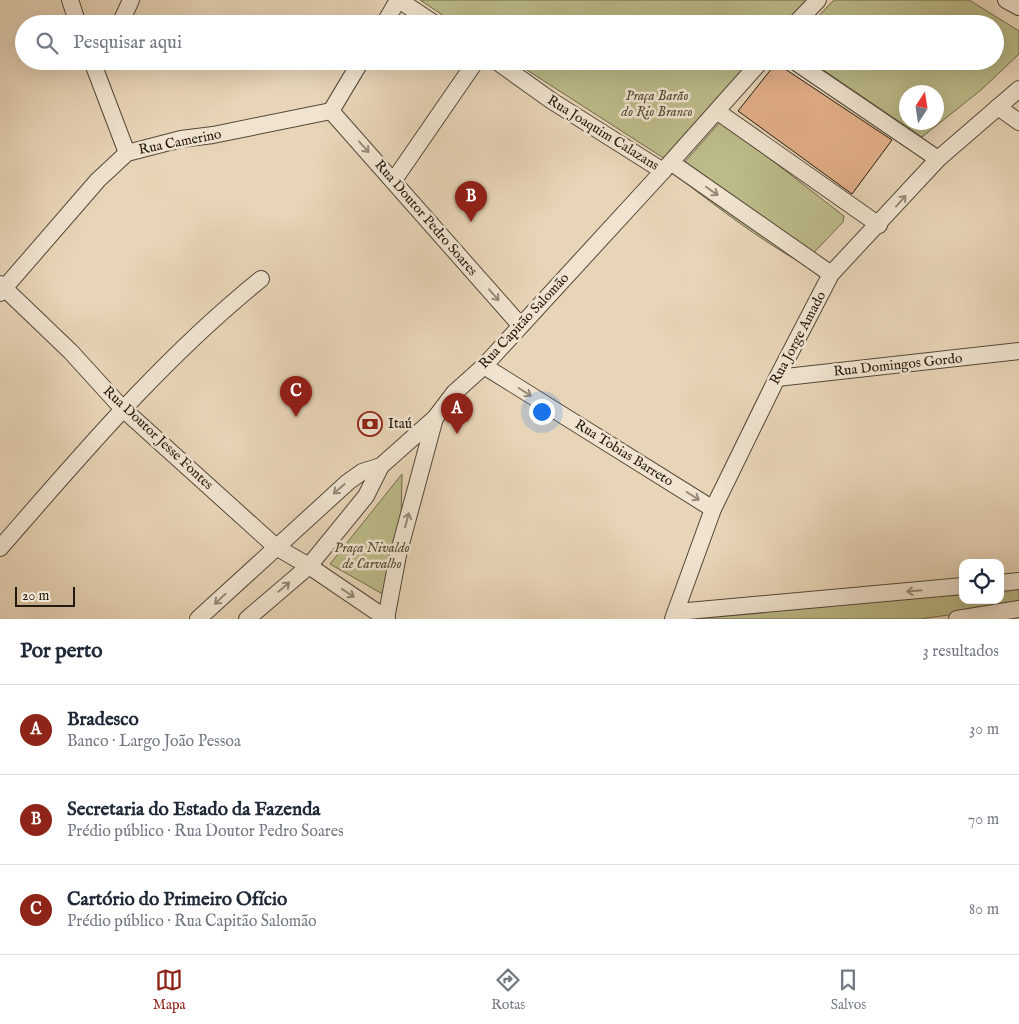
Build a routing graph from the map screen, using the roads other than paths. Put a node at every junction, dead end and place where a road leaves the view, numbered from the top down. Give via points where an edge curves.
1 (70, 0) edge
2 (131, 0) edge
3 (398, 0) edge
4 (818, 0) edge
5 (1006, 0) edge
6 (1019, 7) edge
7 (75, 15) edge
8 (124, 15) edge
9 (389, 15) edge
10 (421, 15) edge
11 (804, 15) edge
12 (97, 70) edge
13 (356, 70) edge
14 (470, 70) edge
15 (509, 70) edge
16 (753, 70) edge
17 (807, 70) edge
18 (1019, 89) edge
19 (998, 107) junction
20 (331, 111) junction
21 (718, 112) junction
22 (1019, 122) edge
23 (127, 153) junction
24 (938, 159) junction
25 (668, 167) junction
26 (394, 180) junction
27 (878, 226) junction
28 (831, 274) junction
29 (261, 279) dead end
30 (2, 288) edge
31 (520, 325) junction
32 (1019, 350) edge
33 (484, 366) junction
34 (777, 378) junction
35 (122, 408) junction
36 (435, 418) junction
37 (381, 466) junction
38 (714, 509) junction
39 (276, 547) junction
40 (0, 548) edge
41 (309, 566) junction
42 (1019, 581) edge
43 (1004, 583) edge
44 (959, 586) edge
45 (1019, 609) edge
46 (675, 615) edge
47 (198, 619) edge
48 (247, 619) edge
49 (386, 619) edge
50 (957, 619) edge

1 - 7 street
2 - 8 street
3 - 9 street
3 - 10 street
4 - 11 street
5 - 6 street
12 - 23 street
13 - 20 street
14 - 26 street
15 - 25 street, Rua Joaquim Calazans via 560,106
16 - 21 street, Rua Joaquim Calazans
17 - 24 street
18 - 19 street, Rua Jorge Amado
19 - 22 street
19 - 24 street, Rua Jorge Amado
20 - 23 street, Rua Camerino via 181,139
20 -> 26 street, Rua Doutor Pedro Soares
21 - 25 street, Rua Joaquim Calazans
21 - 27 street
23 - 30 street, Rua Camerino via 98,180
27 -> 24 street, Rua Jorge Amado
25 -> 28 street
25 - 31 street, Rua Capitão Salomão
26 -> 31 street, Rua Doutor Pedro Soares
27 - 28 street, Rua Jorge Amado
28 - 34 street, Rua Jorge Amado
29 - 35 street via 209,321
30 - 35 street, Rua Doutor Jesse Fontes via 72,352
31 - 33 street, Rua Capitão Salomão
32 - 34 street, Rua Domingos Gordo
33 - 36 street, Rua Capitão Salomão via 454,393
33 -> 38 street, Rua Tobias Barreto
34 - 38 street, Rua Jorge Amado
35 - 39 street, Rua Doutor Jesse Fontes
35 - 40 street
36 - 37 street, Rua Capitão Salomão
49 -> 36 street via 398,555
37 -> 39 street, Rua Capitão Salomão via 362,472 348,482
37 - 41 street, Rua Capitão Salomão via 366,496
38 - 46 street, Rua Jorge Amado
39 - 41 street, Rua Doutor Jesse Fontes
39 -> 47 street, Rua Capitão Salomão
48 -> 41 street, Rua Capitão Salomão
41 -> 49 street, Rua Doutor Jesse Fontes
42 - 43 street
44 -> 46 street
45 - 50 street

